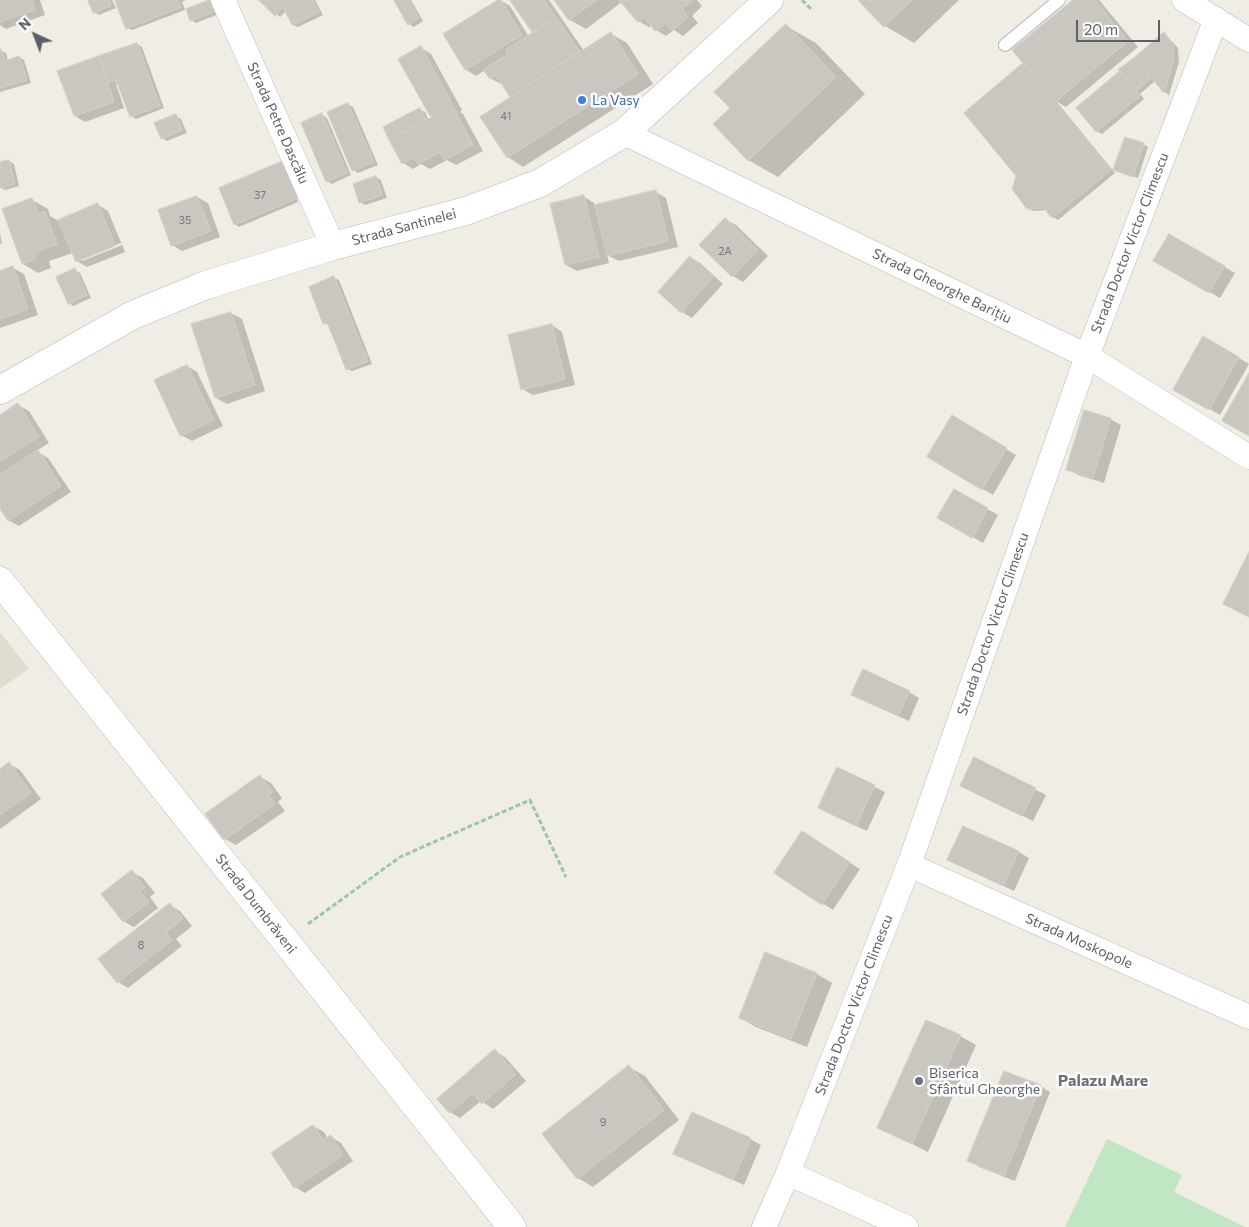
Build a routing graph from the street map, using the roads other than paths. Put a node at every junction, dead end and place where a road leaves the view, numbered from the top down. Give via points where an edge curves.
1 (223, 0) edge
2 (769, 0) edge
3 (1059, 0) edge
4 (1184, 0) edge
5 (1216, 19) junction
6 (1249, 40) edge
7 (1005, 44) dead end
8 (624, 133) junction
9 (333, 246) junction
10 (1087, 356) junction
11 (0, 390) edge
12 (1249, 457) edge
13 (0, 581) edge
14 (908, 865) junction
15 (1249, 1017) edge
16 (788, 1173) junction
17 (512, 1227) edge
18 (764, 1227) edge
19 (906, 1227) edge

1 - 9 street, Strada Petre Dascălu
2 - 8 street, Strada Santinelei
3 - 7 lane
4 - 5 street
5 - 6 street
5 - 10 street, Strada Doctor Victor Climescu
8 - 9 street, Strada Santinelei via 540,183 466,211
8 - 10 street, Strada Gheorghe Barițiu
9 - 11 street, Strada Santinelei via 206,285 133,315
10 - 12 street, Strada Gheorghe Barițiu
10 - 14 street, Strada Doctor Victor Climescu
13 - 17 street, Strada Dumbrăveni
14 - 15 street, Strada Moskopole
14 - 16 street, Strada Doctor Victor Climescu
16 - 18 street, Strada Doctor Victor Climescu
16 - 19 street

